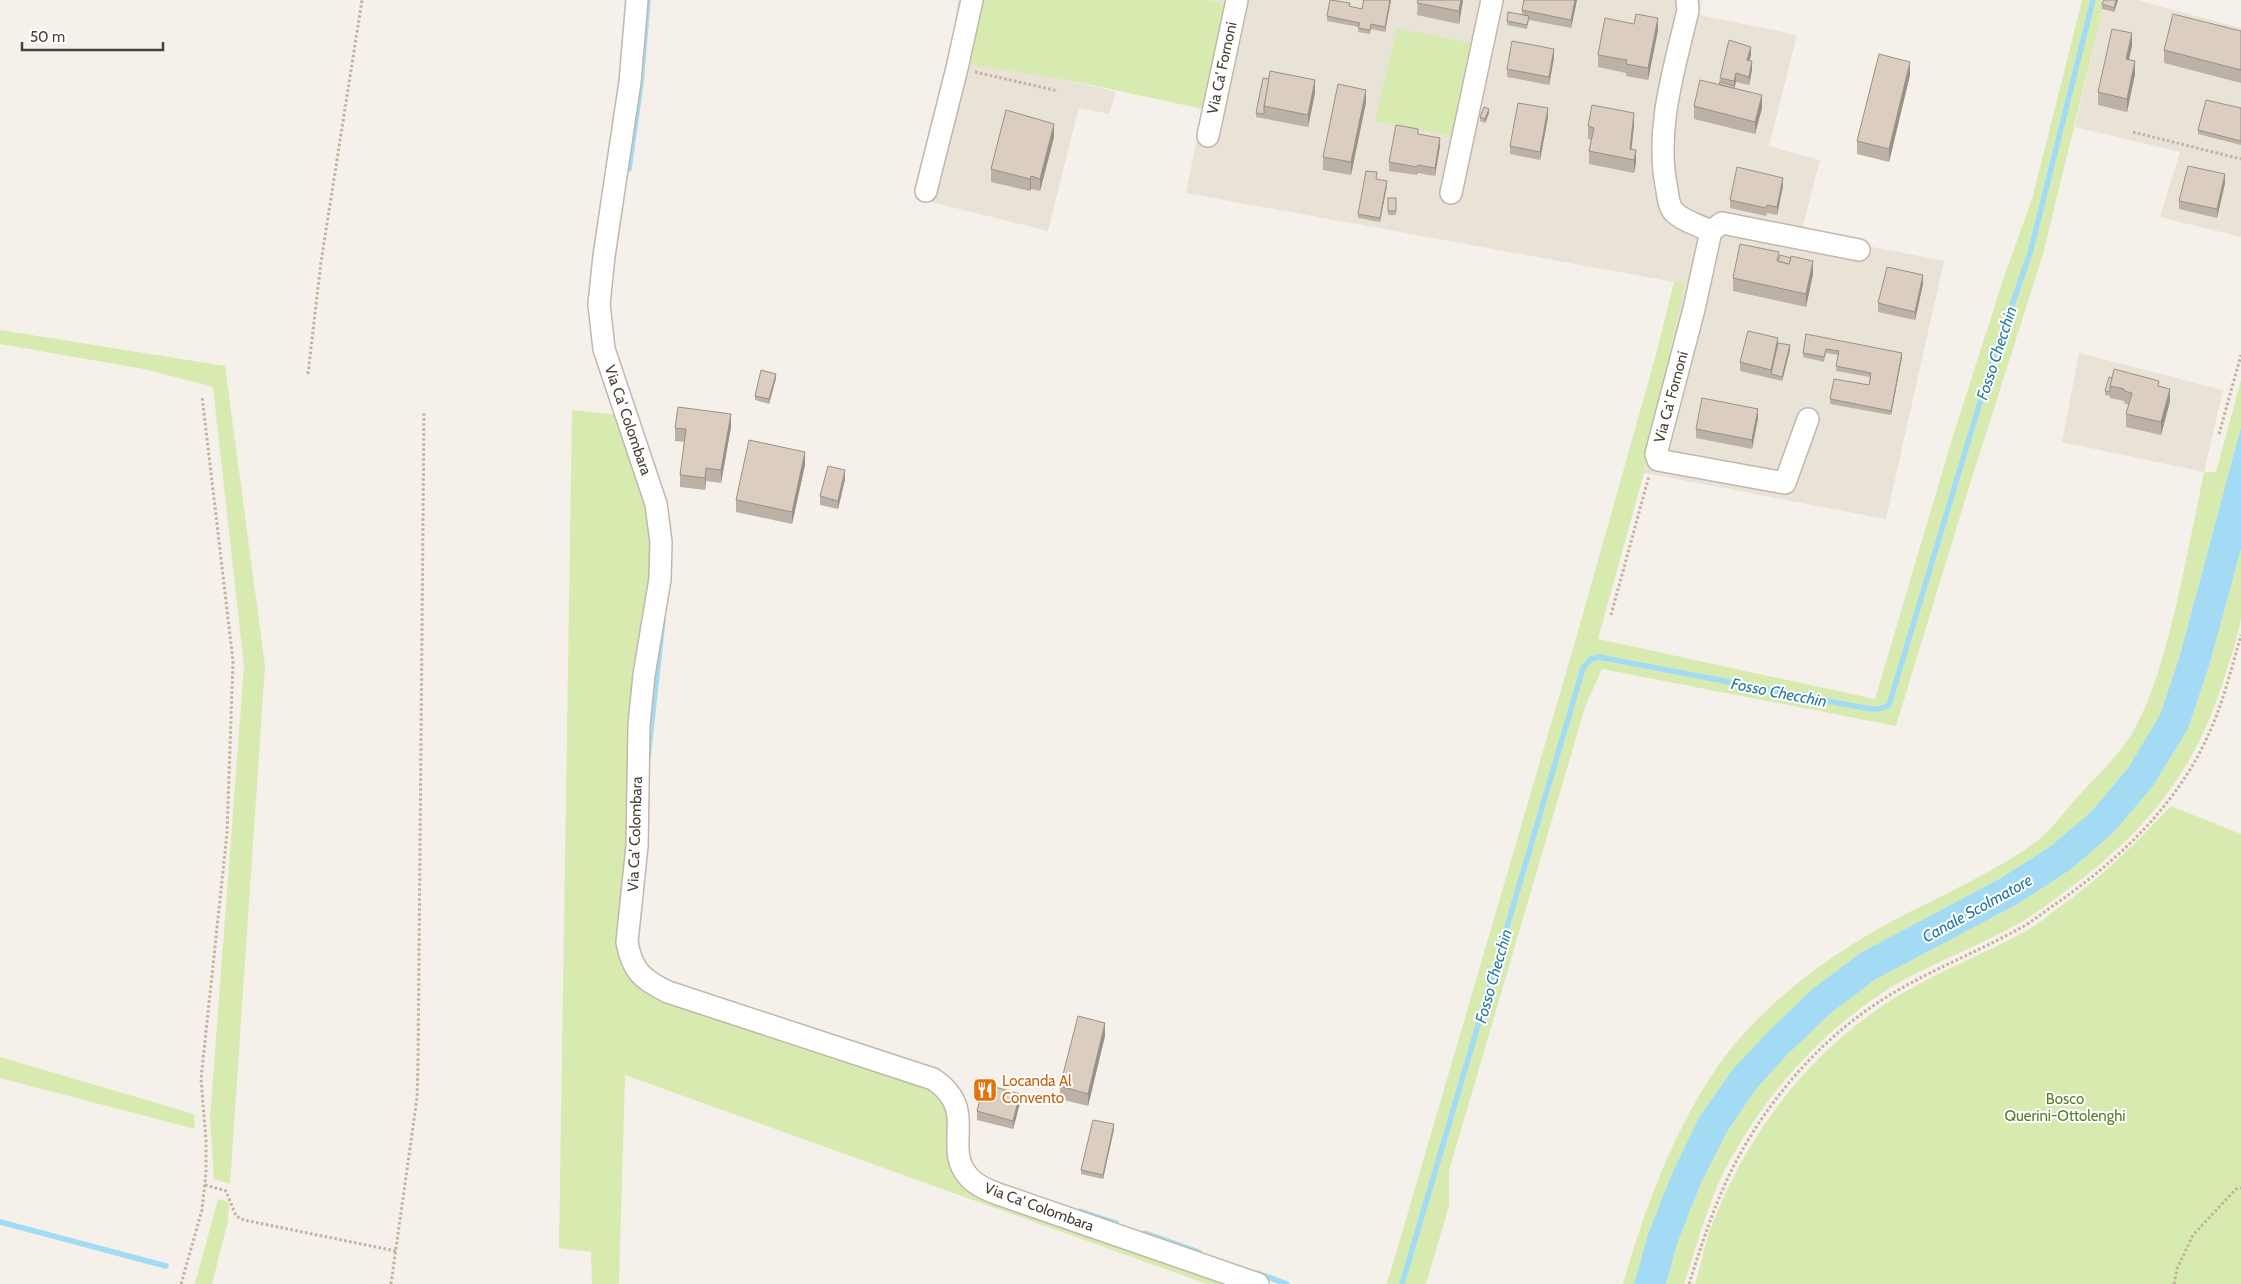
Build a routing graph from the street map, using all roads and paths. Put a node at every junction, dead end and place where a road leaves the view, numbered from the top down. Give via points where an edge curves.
1 (362, 0) edge
2 (637, 0) edge
3 (972, 0) edge
4 (1236, 0) edge
5 (1492, 0) edge
6 (1687, 0) edge
7 (957, 68) junction
8 (1058, 91) dead end
9 (2133, 132) dead end
10 (1208, 136) dead end
11 (2241, 159) edge
12 (926, 191) dead end
13 (1451, 193) dead end
14 (1711, 231) junction
15 (1858, 250) dead end
16 (2241, 355) edge
17 (308, 374) dead end
18 (202, 396) dead end
19 (424, 413) dead end
20 (1808, 420) dead end
21 (2219, 434) dead end
22 (1656, 454) junction
23 (1611, 616) dead end
24 (2241, 635) edge
25 (205, 1185) junction
26 (2241, 1188) edge
27 (396, 1251) junction
28 (181, 1284) edge
29 (391, 1284) edge
30 (1258, 1284) edge
31 (1689, 1284) edge
32 (2174, 1284) edge

1 - 17 path via 321,262
2 - 30 street, Via Ca' Colombara via 630,82 599,304 604,349 656,504 661,542 660,579 639,725 637,846 627,942 634,967 642,977 668,992 933,1079 946,1088 958,1112 960,1165 968,1177 981,1186
3 - 7 street
4 - 10 street, Via Ca' Fornoni
5 - 13 street
6 - 14 street via 1688,10 1666,112 1665,183 1673,211
7 - 8 path
7 - 12 street
9 - 11 path
14 - 15 street via 1722,223
14 - 22 street, Via Ca' Fornoni
16 - 21 path
18 - 25 path via 233,661 227,833 200,1079 206,1140
19 - 27 path via 417,1098
20 - 22 street, Via Ca' Fornoni via 1785,483 1658,460
22 - 23 path
24 - 31 path via 2215,718 2193,764 2154,819 2124,850 2086,883 2026,925 1900,989 1867,1010 1802,1067 1738,1156 1708,1225
25 - 27 path via 226,1191 236,1216 244,1220
25 - 28 path via 202,1210
26 - 32 path via 2236,1189 2193,1235 2177,1269
27 - 29 path

